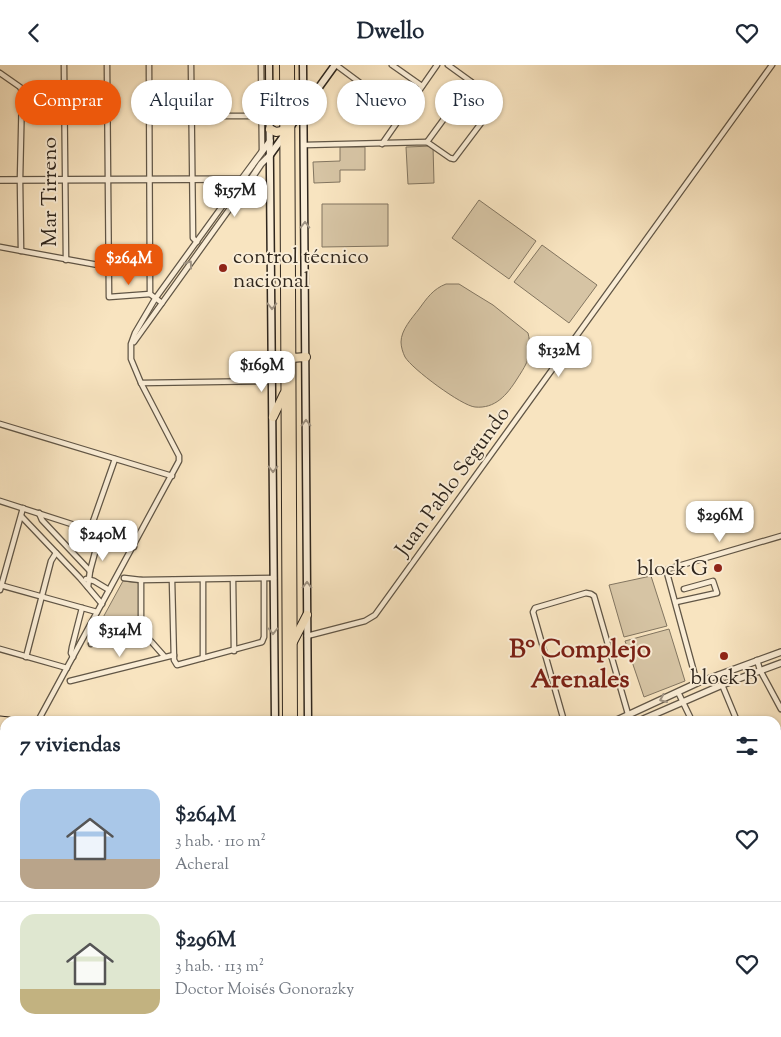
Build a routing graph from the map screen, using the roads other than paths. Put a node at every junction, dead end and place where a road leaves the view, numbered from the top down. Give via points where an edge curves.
1 (64, 65) edge
2 (107, 65) edge
3 (149, 65) edge
4 (191, 65) edge
5 (261, 65) edge
6 (269, 65) edge
7 (284, 65) edge
8 (290, 65) edge
9 (303, 65) edge
10 (336, 65) edge
11 (392, 65) edge
12 (437, 65) edge
13 (448, 65) edge
14 (772, 65) edge
15 (0, 73) edge
16 (191, 80) edge
17 (261, 80) edge
18 (304, 80) edge
19 (324, 80) edge
20 (356, 80) edge
21 (413, 80) edge
22 (468, 80) edge
23 (425, 82) edge
24 (192, 125) edge
25 (261, 125) edge
26 (292, 125) edge
27 (304, 125) edge
28 (395, 125) edge
29 (439, 125) edge
30 (480, 125) edge
31 (270, 129) junction
32 (286, 133) junction
33 (270, 141) junction
34 (427, 142) junction
35 (382, 144) junction
36 (304, 145) junction
37 (262, 153) junction
38 (270, 155) junction
39 (108, 179) junction
40 (192, 179) junction
41 (242, 179) junction
42 (251, 179) junction
43 (0, 180) edge
44 (20, 180) junction
45 (65, 180) junction
46 (150, 180) junction
47 (196, 241) junction
48 (203, 246) junction
49 (0, 247) edge
50 (21, 251) junction
51 (66, 260) junction
52 (109, 267) junction
53 (150, 295) junction
54 (155, 299) junction
55 (162, 303) junction
56 (131, 347) junction
57 (306, 357) junction
58 (291, 358) junction
59 (272, 381) junction
60 (141, 383) junction
61 (284, 393) junction
62 (273, 417) junction
63 (0, 424) edge
64 (116, 459) junction
65 (172, 476) junction
66 (0, 501) edge
67 (23, 508) junction
68 (39, 513) junction
69 (22, 517) junction
70 (90, 530) junction
71 (100, 534) junction
72 (781, 536) edge
73 (134, 547) junction
74 (56, 553) junction
75 (90, 571) junction
76 (80, 578) junction
77 (124, 578) dead end
78 (274, 578) junction
79 (233, 579) junction
80 (264, 579) junction
81 (88, 580) junction
82 (141, 580) junction
83 (172, 580) junction
84 (203, 580) junction
85 (0, 587) edge
86 (88, 587) junction
87 (684, 589) dead end
88 (109, 590) junction
89 (42, 597) junction
90 (676, 601) junction
91 (102, 604) junction
92 (82, 608) junction
93 (97, 612) junction
94 (307, 615) junction
95 (292, 622) junction
96 (300, 629) junction
97 (142, 630) junction
98 (307, 636) junction
99 (91, 644) dead end
100 (292, 644) junction
101 (0, 649) edge
102 (234, 651) junction
103 (781, 651) edge
104 (174, 655) junction
105 (164, 656) junction
106 (26, 657) junction
107 (74, 657) junction
108 (203, 658) junction
109 (758, 660) junction
110 (781, 663) edge
111 (67, 668) junction
112 (760, 670) junction
113 (718, 675) junction
114 (70, 681) dead end
115 (697, 683) junction
116 (722, 685) junction
117 (678, 692) junction
118 (683, 701) junction
119 (781, 709) edge
120 (628, 714) junction
121 (41, 716) edge
122 (274, 716) edge
123 (287, 716) edge
124 (293, 716) edge
125 (308, 716) edge
126 (563, 716) edge
127 (624, 716) edge
128 (650, 716) edge
129 (690, 716) edge
130 (735, 716) edge

1 - 45 street, Mar Tirreno
2 - 39 street
3 - 46 street
4 - 16 street
5 - 17 street
6 - 31 main road
7 - 32 highway
8 - 32 highway
9 - 18 main road
10 - 19 main road
10 - 20 street
11 - 21 street
12 - 23 street
13 - 22 street
14 - 98 street, Juan Pablo Segundo via 375,615 365,621
15 - 44 street via 22,91
24 - 40 street
25 - 37 street
26 - 32 main road
27 - 36 main road
28 - 35 street
29 - 34 street
30 - 34 street via 454,159
31 - 32 highway
31 - 33 main road
32 - 38 main road
32 - 58 highway
32 - 61 highway
33 - 37 street
33 - 38 main road
34 - 35 street
35 - 36 street
57 -> 36 main road
37 - 41 street
38 - 42 street
38 -> 59 main road
39 - 45 street
39 - 46 street
39 - 52 street
40 - 41 street
40 - 46 street
40 - 47 street via 193,238
41 - 42 street
41 - 47 street
42 - 48 street
43 - 44 street
44 - 45 street
44 - 50 street
45 - 51 street, Mar Tirreno
46 - 53 street
47 - 48 street
47 - 54 street
55 -> 48 street
49 - 50 street
50 - 51 street
51 - 52 street
52 - 53 street via 109,297
53 - 54 street
54 - 55 street
54 - 56 street via 135,333
55 - 56 street
56 - 60 street
57 - 58 highway
94 -> 57 main road
58 - 95 highway
59 - 60 street
59 - 62 main road
60 - 65 street via 179,456
61 - 62 highway
61 - 123 highway
62 -> 78 main road
63 - 64 street
64 - 65 street
64 - 70 street
65 - 73 street
66 - 67 street
67 - 68 street
67 - 69 street
68 - 70 street
68 - 75 street
69 - 74 street
69 - 85 street
70 - 71 street
71 - 73 street
71 - 75 street
72 - 90 street via 668,569
73 - 88 street
74 - 76 street
74 - 89 street
75 - 81 street
76 - 81 street
76 - 86 street
77 - 82 street
78 - 80 street
78 -> 122 main road
79 - 80 street
79 - 84 street
79 - 102 street
80 - 102 street via 264,640
81 - 86 street
81 - 88 street
82 - 83 street
82 - 97 street
83 - 84 street
83 - 104 street
84 - 108 street
85 - 89 street
86 - 91 street
87 - 90 street via 713,581 717,593
88 - 91 street
89 - 92 street
89 - 106 street
90 - 115 street
91 - 93 street
92 - 93 street
92 - 107 street via 71,653
93 - 107 street
94 - 96 highway
94 - 98 main road
95 - 96 highway
95 - 100 highway
96 - 98 highway
96 - 100 highway
97 - 99 street
97 - 105 street
98 - 125 main road
100 - 124 highway
101 - 106 street
102 - 108 street
103 - 109 street
104 - 105 street
104 - 108 street via 175,664
105 - 114 street
106 - 111 street
107 - 111 street
109 - 112 street
109 - 113 street
110 - 112 street
111 - 121 street
112 - 116 street
112 - 119 street
113 - 115 street
113 - 116 street
115 - 117 street
116 - 118 street
116 - 130 street
117 - 118 street
117 -> 120 street
118 - 128 street
118 - 129 street
120 - 126 street via 594,596 586,593 533,612
120 - 127 street

